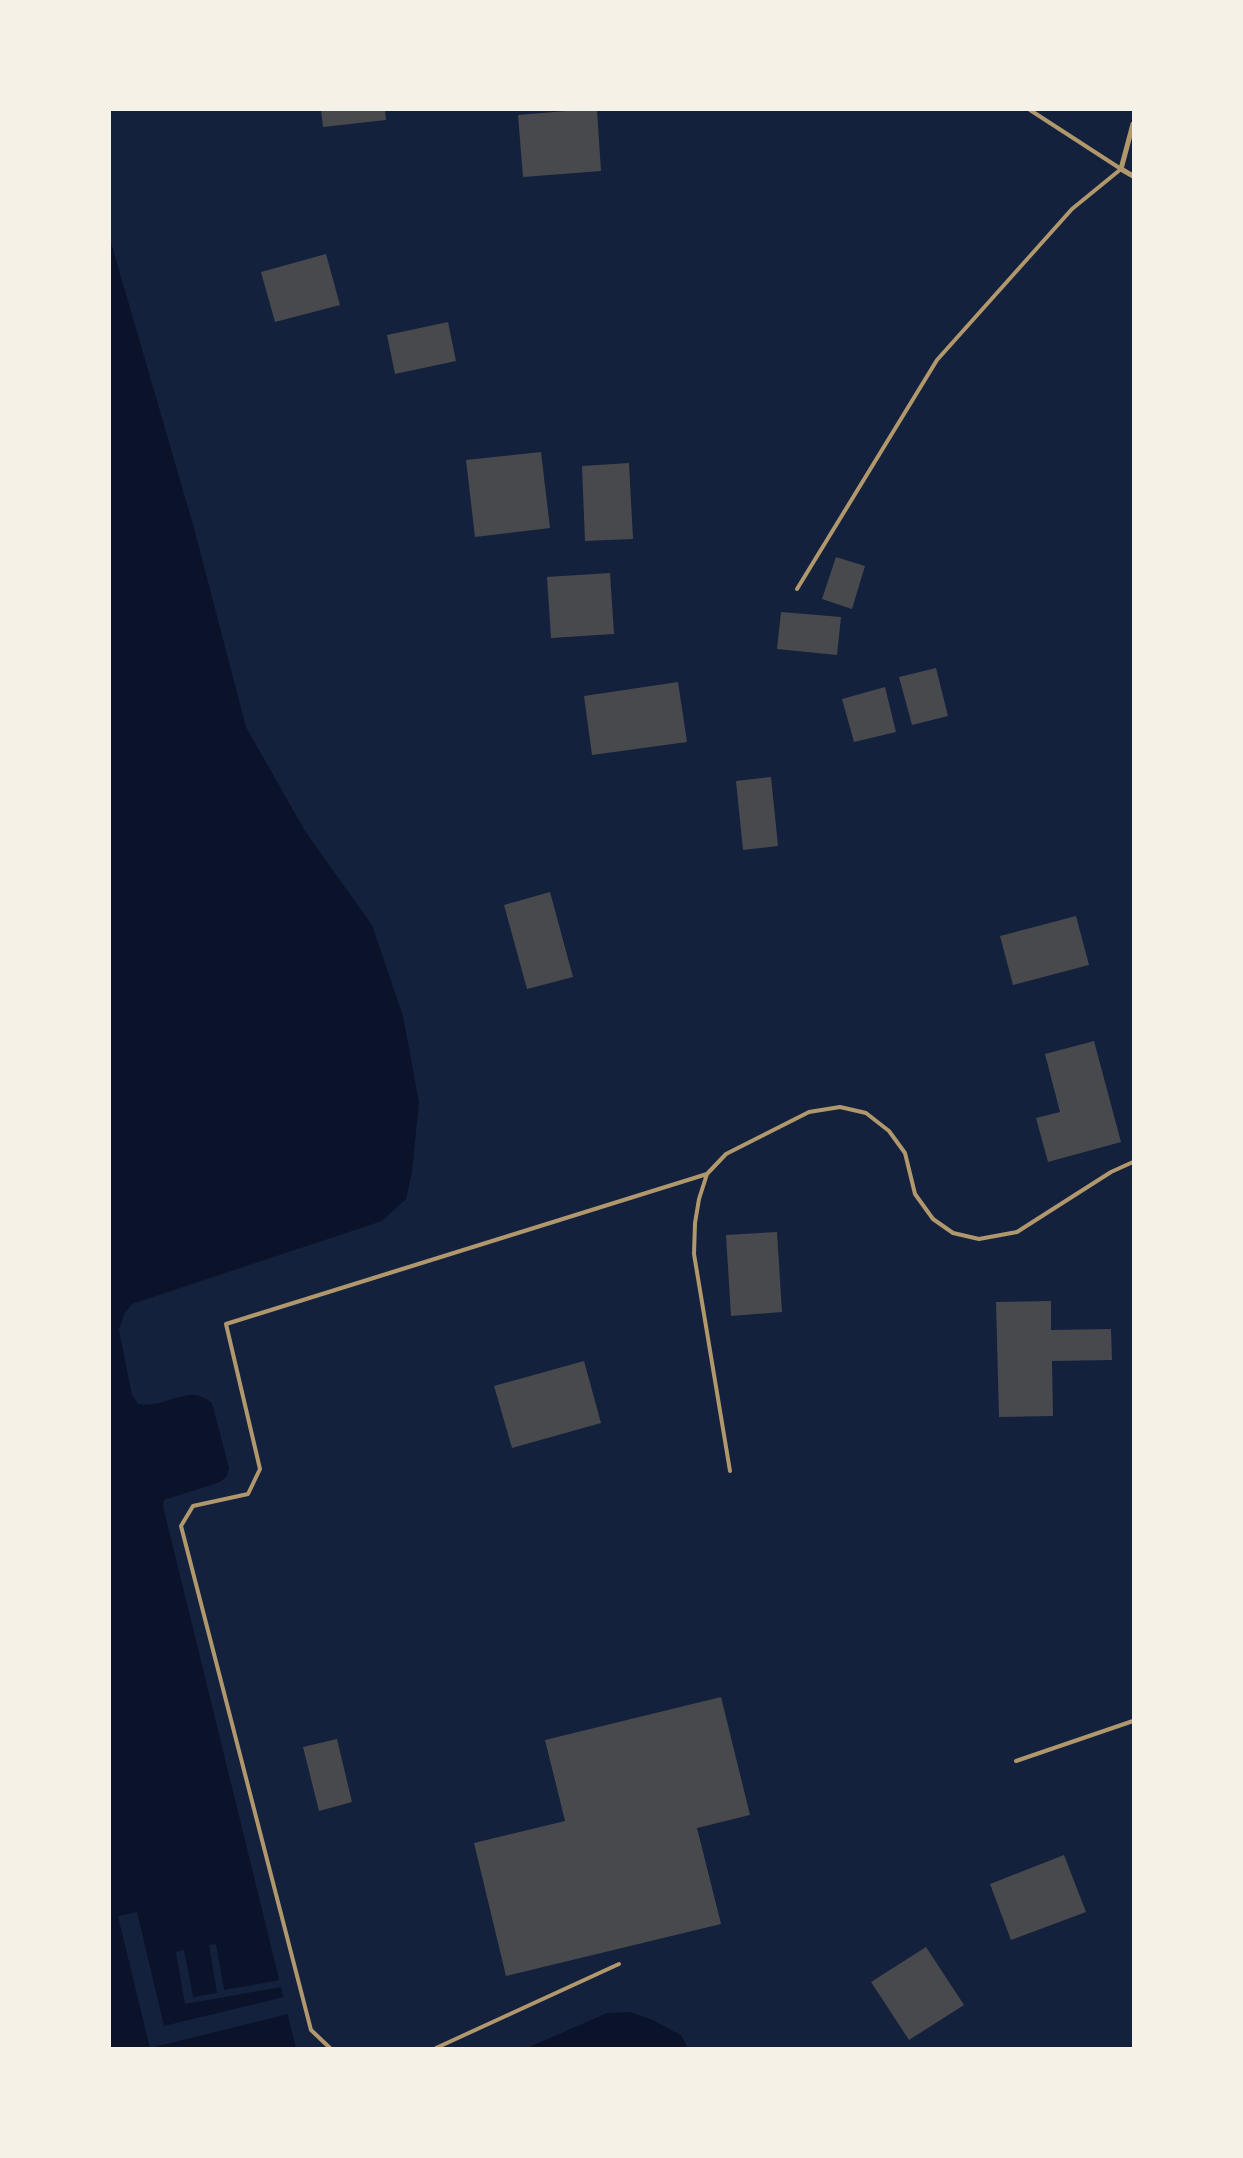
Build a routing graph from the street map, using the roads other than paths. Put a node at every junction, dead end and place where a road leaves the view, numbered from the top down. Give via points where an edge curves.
1 (1030, 110) edge
2 (1133, 124) edge
3 (1122, 169) junction
4 (1133, 176) edge
5 (797, 589) dead end
6 (1133, 1162) edge
7 (707, 1174) junction
8 (730, 1471) dead end
9 (1133, 1722) edge
10 (1016, 1761) dead end
11 (619, 1964) dead end
12 (330, 2048) edge
13 (436, 2048) edge

1 - 3 lane
2 - 3 street
3 - 4 street
3 - 5 lane via 1072,209 937,360
6 - 7 lane via 1111,1172 1017,1232 979,1239 954,1233 933,1219 915,1194 905,1152 889,1131 866,1114 840,1107 808,1112 726,1154
7 - 8 lane via 695,1223 694,1254
7 - 12 lane via 226,1324 260,1469 248,1494 193,1506 181,1526 311,2030
9 - 10 lane
11 - 13 lane

